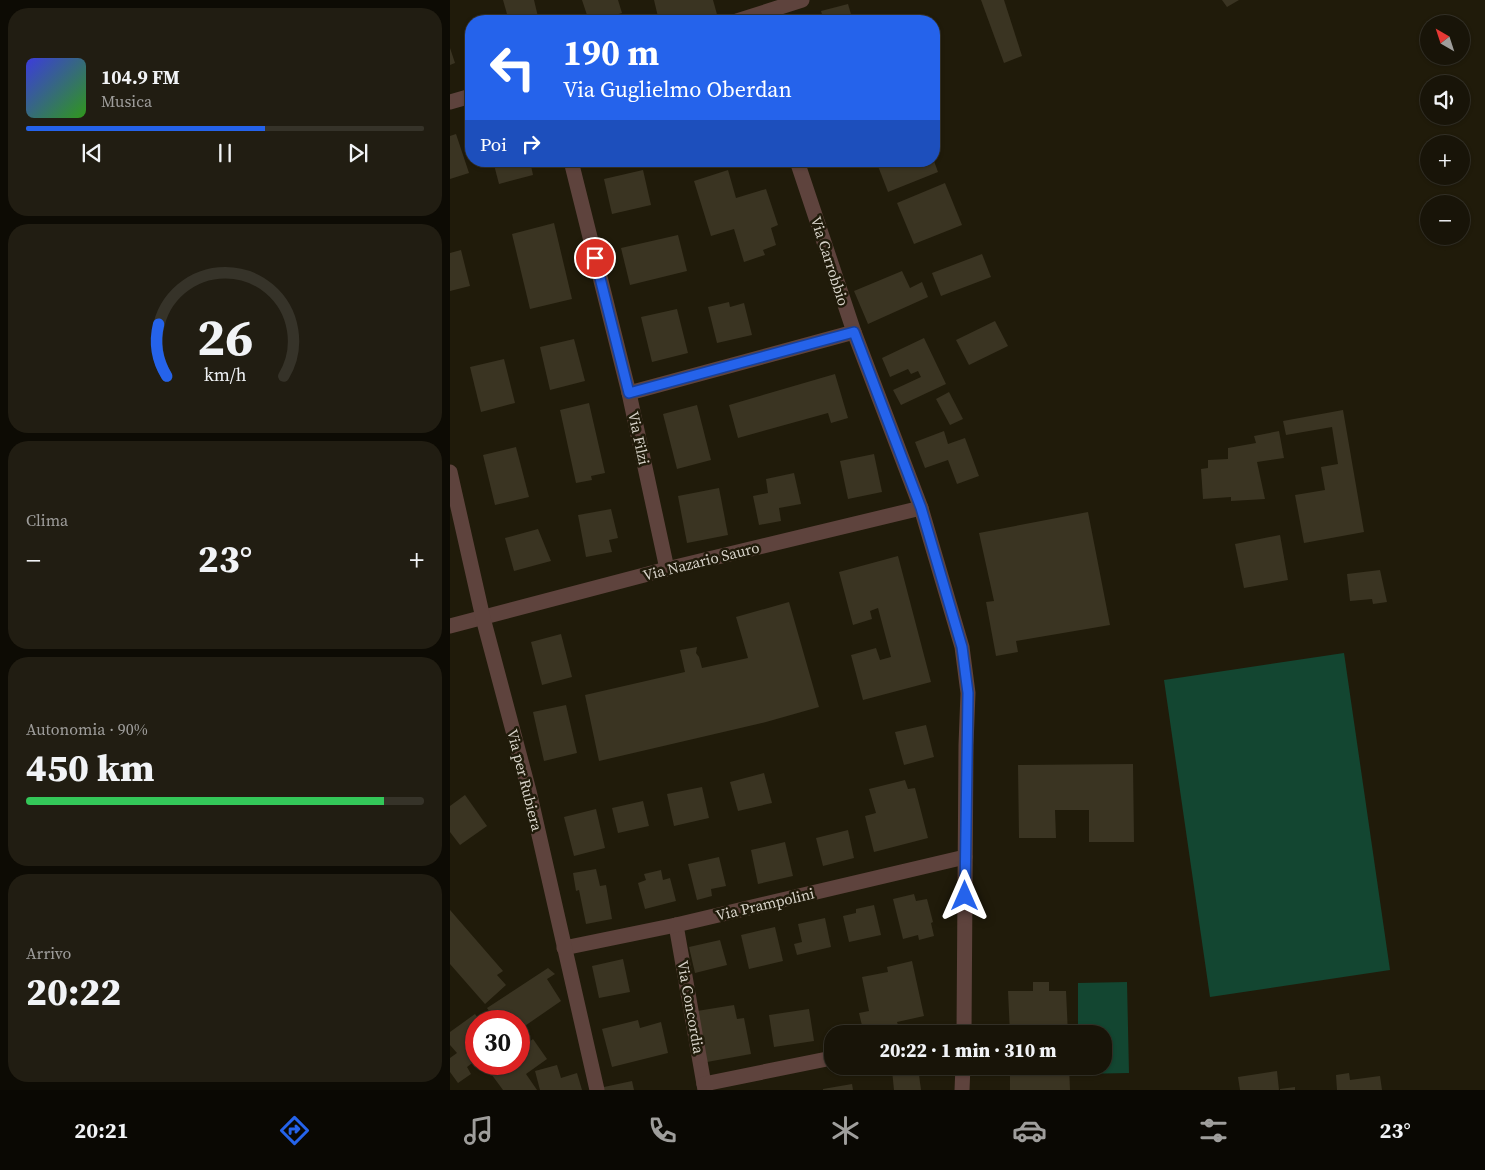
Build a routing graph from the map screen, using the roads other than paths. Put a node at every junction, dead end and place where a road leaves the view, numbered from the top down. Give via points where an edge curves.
1 (802, 0) edge
2 (759, 15) edge
3 (465, 98) edge
4 (450, 102) edge
5 (572, 167) edge
6 (799, 167) edge
7 (854, 332) junction
8 (629, 393) junction
9 (450, 472) edge
10 (921, 508) junction
11 (667, 569) junction
12 (483, 618) junction
13 (450, 626) edge
14 (966, 857) junction
15 (676, 925) junction
16 (564, 948) junction
17 (960, 1025) edge
18 (824, 1060) edge
19 (963, 1075) edge
20 (705, 1087) edge
21 (597, 1090) edge
22 (962, 1090) edge

1 - 2 street
3 - 4 street
5 - 8 street, Via Filzi
6 - 7 street, Via Carrobbio
7 - 8 street
7 - 10 street, Via Carrobbio
8 - 11 street, Via Filzi
9 - 12 street, Via per Rubiera
10 - 11 street, Via Nazario Sauro
10 - 14 street, Via Carrobbio via 962,647 968,693
11 - 12 street, Via Nazario Sauro
12 - 13 street, Via Nazario Sauro
12 - 16 street, Via per Rubiera via 529,791
14 - 15 street, Via Prampolini
14 - 17 street, Via Carrobbio
15 - 16 street, Via Prampolini
15 - 20 street, Via Concordia
16 - 21 street, Via per Rubiera
18 - 20 street
19 - 22 street

